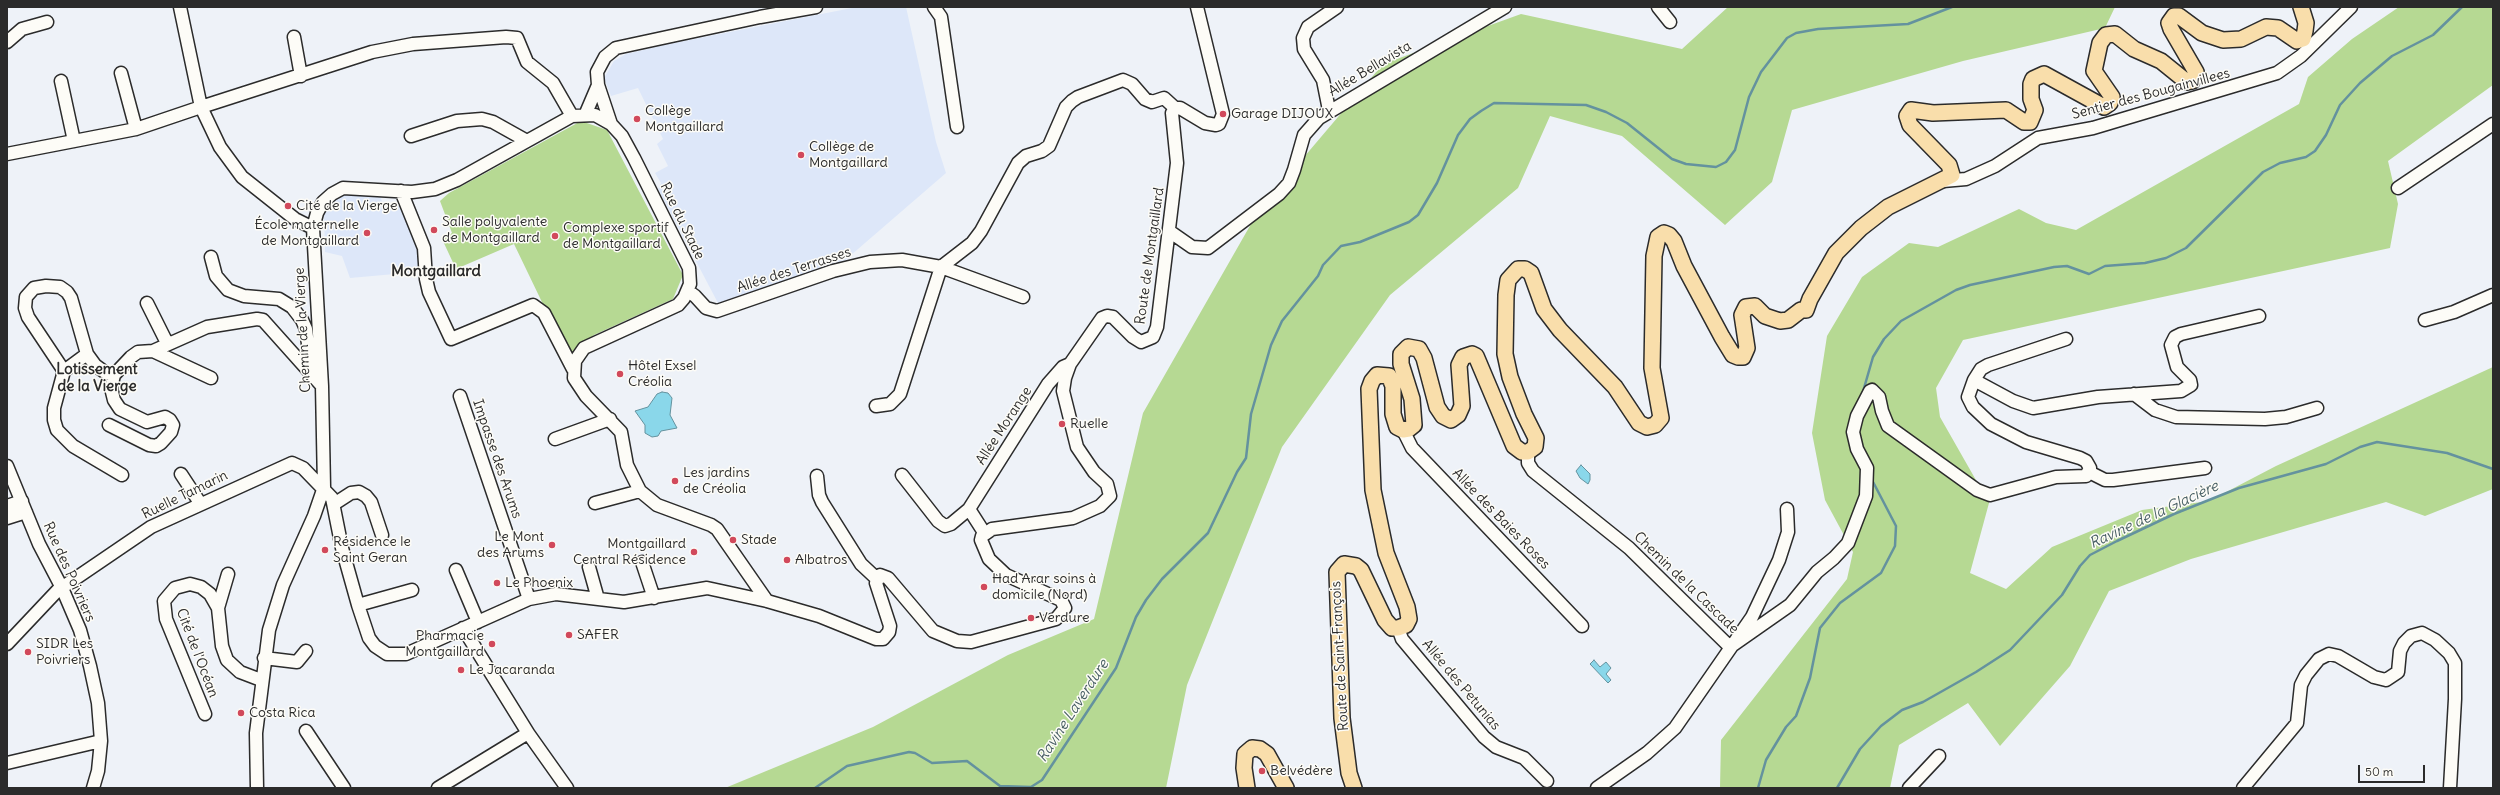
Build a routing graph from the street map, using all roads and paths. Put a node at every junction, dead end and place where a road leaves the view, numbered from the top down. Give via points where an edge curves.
1 (180, 7) edge
2 (816, 7) edge
3 (934, 7) edge
4 (1197, 7) edge
5 (1337, 7) edge
6 (1504, 7) edge
7 (1658, 7) edge
8 (2301, 7) edge
9 (2351, 7) edge
10 (47, 22) dead end
11 (1670, 22) dead end
12 (294, 37) dead end
13 (7, 42) edge
14 (2308, 42) junction
15 (120, 73) dead end
16 (302, 76) junction
17 (61, 81) dead end
18 (598, 85) junction
19 (2110, 104) junction
20 (201, 108) junction
21 (1175, 108) junction
22 (1329, 110) junction
23 (586, 114) junction
24 (572, 116) junction
25 (2121, 120) junction
26 (611, 124) junction
27 (2493, 124) edge
28 (957, 127) dead end
29 (136, 129) junction
30 (411, 136) dead end
31 (74, 141) junction
32 (527, 141) junction
33 (7, 154) edge
34 (1943, 181) junction
35 (2398, 188) dead end
36 (401, 191) junction
37 (313, 228) junction
38 (1170, 231) junction
39 (211, 257) dead end
40 (941, 267) junction
41 (688, 291) junction
42 (2493, 294) edge
43 (1023, 297) dead end
44 (147, 303) dead end
45 (2259, 316) dead end
46 (2425, 320) dead end
47 (2066, 339) dead end
48 (167, 343) junction
49 (153, 351) junction
50 (87, 354) junction
51 (1070, 364) junction
52 (573, 369) junction
53 (64, 371) junction
54 (312, 374) junction
55 (114, 375) junction
56 (211, 378) dead end
57 (1974, 380) junction
58 (322, 386) junction
59 (2134, 394) junction
60 (460, 396) dead end
61 (876, 406) dead end
62 (2317, 408) dead end
63 (610, 419) junction
64 (109, 425) dead end
65 (1403, 430) junction
66 (554, 439) dead end
67 (1528, 452) junction
68 (7, 466) edge
69 (2205, 468) dead end
70 (2089, 472) junction
71 (181, 474) dead end
72 (122, 475) dead end
73 (902, 475) dead end
74 (817, 476) dead end
75 (324, 487) junction
76 (640, 491) junction
77 (22, 501) junction
78 (200, 503) junction
79 (594, 503) dead end
80 (334, 504) junction
81 (7, 506) edge
82 (969, 509) junction
83 (1787, 509) dead end
84 (26, 512) junction
85 (7, 518) edge
86 (985, 534) junction
87 (382, 535) dead end
88 (642, 562) dead end
89 (589, 567) dead end
90 (456, 570) dead end
91 (228, 574) dead end
92 (876, 578) junction
93 (62, 588) junction
94 (412, 590) dead end
95 (654, 598) junction
96 (529, 599) junction
97 (598, 599) junction
98 (766, 601) junction
99 (358, 605) junction
100 (218, 608) junction
101 (478, 622) junction
102 (1582, 626) dead end
103 (463, 628) junction
104 (1398, 628) junction
105 (7, 644) edge
106 (1730, 647) junction
107 (306, 651) dead end
108 (264, 658) junction
109 (261, 680) junction
110 (205, 714) dead end
111 (306, 731) dead end
112 (528, 732) junction
113 (101, 741) junction
114 (1939, 756) dead end
115 (7, 763) edge
116 (1547, 781) dead end
117 (93, 788) edge
118 (257, 788) edge
119 (344, 788) edge
120 (438, 788) edge
121 (567, 788) edge
122 (1247, 788) edge
123 (1286, 788) edge
124 (1354, 788) edge
125 (1597, 788) edge
126 (1908, 788) edge
127 (2243, 788) edge
128 (2450, 788) edge

1 - 20 street
2 - 18 street via 616,48 598,67
3 - 28 street via 941,17
4 - 21 street via 1220,100 1222,119 1220,124 1211,125 1190,112
5 - 22 street via 1308,27 1302,38 1304,49 1323,80
6 - 22 street, Allée Bellavista
7 - 11 street
8 - 14 main road
9 - 14 street, Sentier des Bougainvillees
10 - 13 street via 22,29
12 - 16 street
14 - 19 main road via 2292,40 2278,28 2266,27 2241,39 2223,40 2202,33 2179,16 2174,16 2169,23 2171,29 2196,72 2192,80 2187,82 2161,61 2134,50 2115,34 2110,34 2100,43 2094,71 2112,97
14 - 25 street, Sentier des Bougainvillees via 2301,56 2278,73
15 - 29 street
16 - 20 street
16 - 24 street via 372,52 413,44 517,38 527,62 553,83
17 - 31 street
18 - 23 street
18 - 26 street
19 - 25 street
19 - 34 main road via 2104,107 2096,105 2044,74 2033,79 2031,84 2031,99 2035,110 2030,122 2024,122 2006,110 1933,113 1911,110 1907,116 1910,125 1949,165 1952,175
20 - 29 street
20 - 37 street via 220,147 242,177 294,219
21 - 38 street, Route de Montgaillard via 1172,117 1177,163
21 - 40 street via 1164,98 1152,102 1145,99 1138,94 1132,84 1123,80 1078,97 1066,107 1049,146 1026,156 1018,163 989,218 972,243
22 - 38 street, Allée Bellavista via 1304,135 1289,183 1279,194 1208,248 1192,247
23 - 24 street, Rue du Stade
23 - 26 street, Rue du Stade via 603,118
24 - 32 street, Rue du Stade
25 - 34 street, Sentier des Bougainvillees via 2038,138 1981,173 1966,179
26 - 41 street, Rue du Stade via 622,136 634,158 689,268 691,276
27 - 35 street
29 - 31 street
30 - 32 street via 457,121 482,119 493,122
31 - 33 street
32 - 36 street, Rue du Stade via 457,180 435,189
34 - 67 main road via 1888,207 1861,228 1836,253 1806,310 1801,310 1788,320 1774,320 1765,316 1755,306 1746,307 1742,316 1747,353 1738,358 1722,337 1674,242 1664,233 1658,237 1654,256 1652,368 1661,418 1655,425 1647,427 1639,423 1615,387 1560,330 1544,309 1531,274 1525,269 1518,269 1508,280 1505,354 1510,377 1536,438 1535,446
36 - 37 street, Rue du Stade via 343,188 323,202
36 - 52 street via 424,248 429,292 451,339 533,305 544,313
37 - 58 street, Chemin de la Vierge
38 - 51 street, Route de Montgaillard via 1157,327 1153,337 1144,342 1137,340 1118,321 1107,316 1098,323
39 - 54 street via 216,276 228,290 244,296 279,298 292,307 306,330
40 - 41 street, Allée des Terrasses via 902,260 870,262 833,271 717,311 706,308
40 - 43 street, Allée des Terrasses
40 - 61 street via 900,394 890,404
41 - 52 street via 678,305 671,309 584,348
42 - 46 street via 2454,312
44 - 48 street
45 - 59 street via 2175,337 2171,345 2177,367 2192,385 2181,391
47 - 57 street via 1988,365 1981,369
48 - 49 street
48 - 54 street via 207,327 263,320
49 - 55 street via 138,352
49 - 56 street
50 - 53 street
50 - 53 street via 67,292 53,287 34,288 26,297 25,308 28,317
50 - 55 street via 95,365
51 - 82 street, Allée Morange via 1063,367 1048,384
51 - 86 street, Route de Montgaillard via 1064,378 1064,391 1076,447 1106,484 1110,496 1100,506 1073,518 992,529
52 - 63 street via 579,387
53 - 72 street via 54,408 54,420 58,430 73,446
54 - 58 street
55 - 64 street via 111,388 120,409 147,422 165,417 173,425 171,432 156,446 148,445
57 - 59 street via 2013,401 2033,408
57 - 70 street via 1968,397 1973,407 1990,424 2026,442 2086,460
58 - 75 street, Chemin de la Vierge
59 - 62 street via 2155,410 2176,417 2265,419 2286,417
60 - 96 street, Impasse des Arums
63 - 66 street
63 - 76 street via 623,435 627,465
65 - 67 main road via 1414,425 1412,399 1401,364 1401,354 1408,347 1419,349 1424,358 1437,407 1443,416 1451,420 1458,415 1462,406 1459,364 1463,357 1472,354 1480,362 1514,446 1522,452
65 - 102 street, Allée des Baies Roses via 1412,448
65 - 104 main road via 1397,427 1393,414 1393,386 1389,376 1376,375 1370,390 1373,490 1386,553 1407,607 1409,619
67 - 106 street, Chemin de la Cascade via 1528,463 1533,471 1629,548
68 - 77 street, Rue des Poivriers
69 - 70 street via 2113,480 2105,480
70 - 106 street, Chemin de la Cascade via 2080,477 2056,477 1990,495 1977,490 1888,426 1879,397 1872,390 1857,416 1853,432 1857,449 1867,468 1866,496 1848,543 1817,572 1790,605
71 - 78 street
73 - 82 street, Allée Morange via 938,521 945,526
74 - 92 street via 822,502 861,564
75 - 78 street, Ruelle Tamarin via 300,465 292,463
75 - 80 street via 330,493
75 - 108 street via 283,585 268,630
76 - 79 street
76 - 98 street via 657,505 718,530
77 - 81 street
77 - 84 street, Rue des Poivriers
78 - 93 street, Ruelle Tamarin via 150,527
80 - 87 street via 351,493 359,492 366,496 371,502
80 - 99 street via 342,548
82 - 86 street
83 - 106 street via 1788,532 1780,560 1752,616
84 - 85 street
84 - 93 street, Rue des Poivriers
86 - 92 street via 981,540 988,559 1006,575 1060,600 1065,608 1060,616 971,642 957,641 933,631 888,578 880,575
88 - 95 street
89 - 97 street
90 - 101 street
91 - 100 street, Cité de l'Océan
92 - 98 street via 890,626 883,639 876,639 819,616
93 - 105 street, Ruelle Tamarin via 49,598
93 - 113 street, Rue des Poivriers via 80,630 90,666 98,703
94 - 99 street
95 - 97 street via 624,602
95 - 98 street via 707,588
96 - 97 street via 556,594
96 - 101 street
99 - 103 street via 369,638 374,646 387,654 406,654
100 - 109 street, Cité de l'Océan via 222,646 227,660 240,672
100 - 110 street, Cité de l'Océan via 210,594 201,587 190,584 175,588 164,601 166,619
101 - 103 street
103 - 112 street
104 - 116 street, Allée des Petunias via 1402,639 1484,737 1496,747 1524,758
104 - 124 main road, Route de Saint-François via 1392,628 1385,620 1361,570 1349,564 1341,565 1337,572 1336,586 1339,600 1342,718 1349,773
106 - 125 street via 1675,728 1647,753
107 - 108 street via 297,662
108 - 109 street
109 - 118 street via 255,757
111 - 119 street
112 - 120 street
112 - 121 street
113 - 115 street
113 - 117 street, Rue des Poivriers via 98,771
114 - 126 street
122 - 123 main road via 1245,754 1252,748 1260,748 1267,754
127 - 128 street via 2297,723 2301,685 2319,659 2329,654 2338,656 2381,679 2391,678 2398,672 2404,643 2411,636 2422,633 2435,640 2449,653 2455,664

